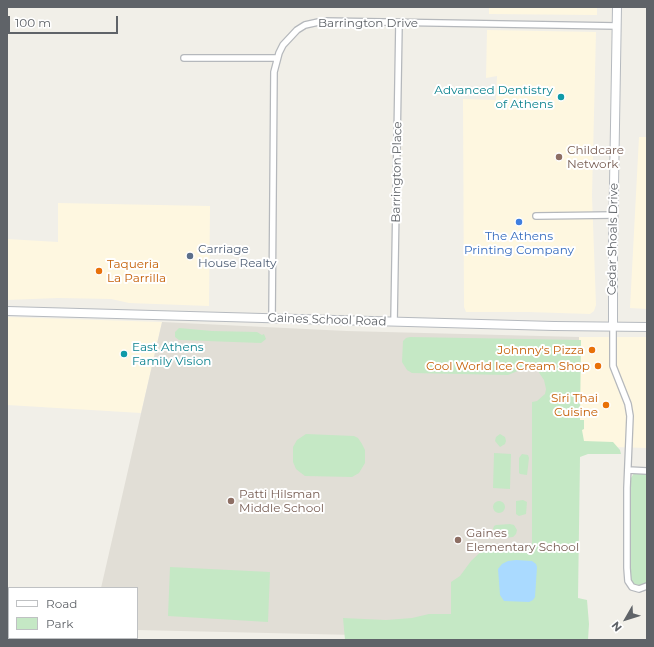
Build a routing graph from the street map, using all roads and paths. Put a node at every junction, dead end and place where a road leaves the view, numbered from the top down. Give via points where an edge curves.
1 (617, 7) edge
2 (399, 23) junction
3 (617, 26) junction
4 (184, 58) dead end
5 (277, 58) junction
6 (614, 214) junction
7 (536, 216) dead end
8 (7, 311) edge
9 (272, 318) junction
10 (394, 322) junction
11 (612, 327) junction
12 (647, 327) edge
13 (628, 470) junction
14 (647, 471) edge
15 (647, 586) edge

1 - 3 main road, Cedar Shoals Drive
2 - 3 street, Barrington Drive
2 - 5 street, Barrington Drive via 313,22 289,37
2 - 10 street, Barrington Place
3 - 6 main road, Cedar Shoals Drive
4 - 5 street
5 - 9 street, Barrington Drive via 274,72
6 - 7 street
6 - 11 main road, Cedar Shoals Drive
8 - 9 main road, Gaines School Road
9 - 10 main road, Gaines School Road
10 - 11 main road, Gaines School Road
11 - 12 main road, Gaines School Road
11 - 13 street via 614,366 630,416
13 - 14 street
13 - 15 street via 628,581 632,587 639,589

